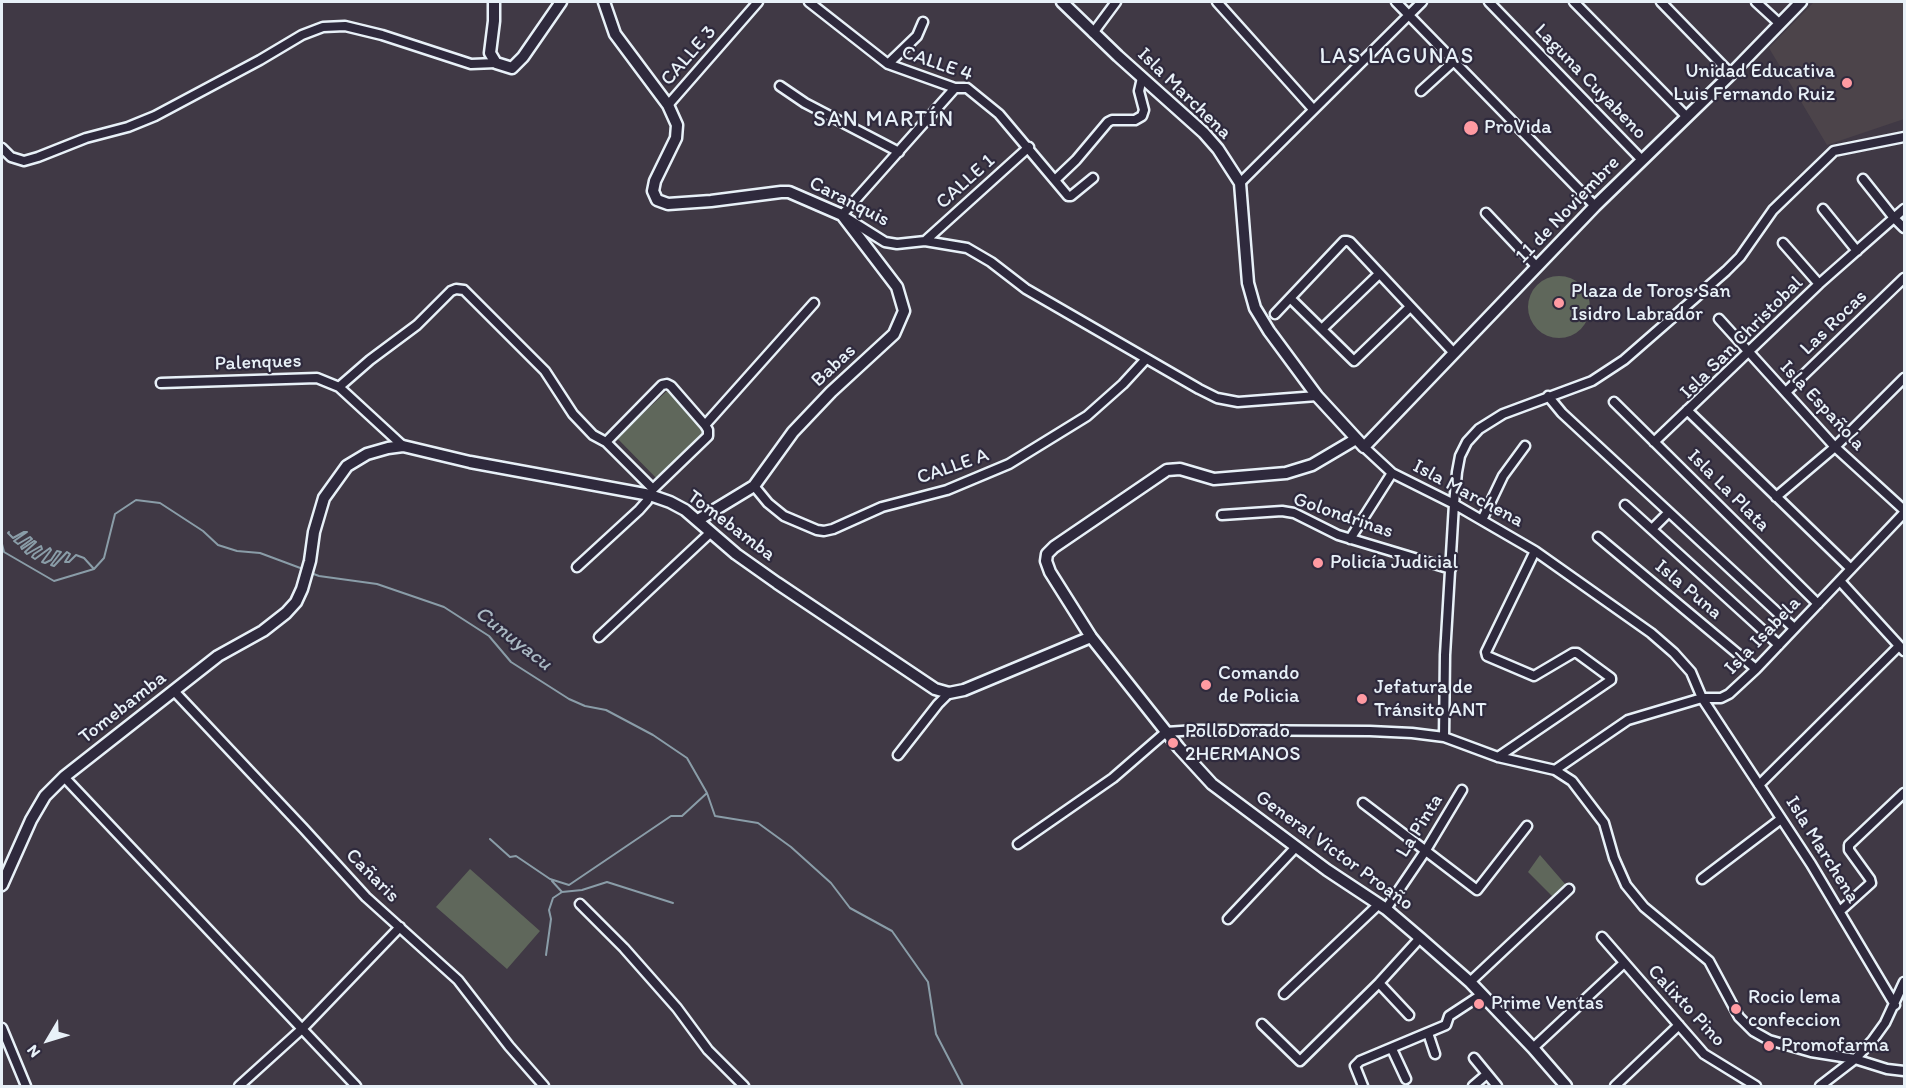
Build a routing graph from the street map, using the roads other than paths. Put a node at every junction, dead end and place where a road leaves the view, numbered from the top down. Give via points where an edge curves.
1 (494, 2) edge
2 (561, 2) edge
3 (604, 2) edge
4 (758, 2) edge
5 (809, 2) edge
6 (1062, 2) edge
7 (1116, 2) edge
8 (1217, 2) edge
9 (1396, 2) edge
10 (1422, 2) edge
11 (1489, 2) edge
12 (1574, 2) edge
13 (1661, 2) edge
14 (1756, 2) edge
15 (1801, 2) edge
16 (1408, 15) junction
17 (923, 22) dead end
18 (1779, 24) junction
19 (1094, 33) junction
20 (1454, 61) junction
21 (496, 63) junction
22 (888, 64) junction
23 (1731, 74) junction
24 (1142, 78) junction
25 (780, 86) dead end
26 (955, 88) junction
27 (1421, 91) dead end
28 (668, 105) junction
29 (1313, 110) junction
30 (1687, 117) junction
31 (1905, 137) edge
32 (1029, 147) junction
33 (2, 148) edge
34 (899, 152) junction
35 (1642, 160) junction
36 (1093, 178) dead end
37 (1863, 179) dead end
38 (1055, 180) junction
39 (1240, 183) junction
40 (1595, 206) junction
41 (1823, 209) dead end
42 (1905, 209) edge
43 (1486, 213) dead end
44 (842, 215) junction
45 (1894, 218) junction
46 (1905, 228) edge
47 (925, 241) junction
48 (1783, 243) dead end
49 (1857, 251) junction
50 (1537, 267) junction
51 (1379, 274) junction
52 (1905, 278) edge
53 (1819, 284) junction
54 (1290, 298) junction
55 (814, 303) dead end
56 (1410, 307) junction
57 (1275, 314) dead end
58 (1719, 319) dead end
59 (1322, 329) junction
60 (1748, 351) junction
61 (1454, 352) junction
62 (1146, 359) junction
63 (1905, 378) edge
64 (161, 383) dead end
65 (339, 387) junction
66 (1786, 392) junction
67 (1317, 396) junction
68 (1548, 396) junction
69 (1614, 402) dead end
70 (1687, 410) junction
71 (705, 425) junction
72 (606, 442) junction
73 (1654, 442) junction
74 (1360, 443) junction
75 (403, 446) junction
76 (1525, 446) dead end
77 (1835, 447) junction
78 (1167, 470) joint
79 (1392, 473) junction
80 (754, 486) junction
81 (651, 492) junction
82 (1776, 497) junction
83 (1454, 504) junction
84 (1625, 505) dead end
85 (1905, 511) edge
86 (1669, 512) junction
87 (1222, 515) dead end
88 (698, 520) junction
89 (1482, 520) junction
90 (1652, 529) junction
91 (711, 532) junction
92 (1598, 537) dead end
93 (1350, 538) junction
94 (1535, 551) junction
95 (577, 567) dead end
96 (1451, 569) junction
97 (1851, 569) junction
98 (1840, 581) junction
99 (1818, 604) junction
100 (1794, 628) junction
101 (599, 637) dead end
102 (1091, 637) junction
103 (1779, 645) junction
104 (1902, 649) edge
105 (1756, 669) junction
106 (174, 691) junction
107 (949, 693) junction
108 (1702, 698) junction
109 (1166, 732) junction
110 (1444, 737) junction
111 (898, 755) dead end
112 (1498, 757) junction
113 (1556, 770) junction
114 (64, 777) junction
115 (1759, 785) junction
116 (1462, 790) dead end
117 (1905, 793) edge
118 (1363, 803) dead end
119 (1781, 819) junction
120 (1527, 826) dead end
121 (1018, 844) dead end
122 (1296, 847) junction
123 (1426, 850) junction
124 (1702, 879) dead end
125 (2, 885) edge
126 (1569, 889) dead end
127 (580, 904) dead end
128 (1382, 907) junction
129 (1840, 911) junction
130 (1228, 919) dead end
131 (400, 927) junction
132 (1602, 936) dead end
133 (1420, 938) junction
134 (1624, 963) junction
135 (1470, 982) junction
136 (1905, 982) edge
137 (1379, 983) junction
138 (1284, 994) dead end
139 (1481, 995) junction
140 (1895, 1005) junction
141 (1409, 1015) dead end
142 (1262, 1024) dead end
143 (1679, 1025) junction
144 (2, 1028) edge
145 (303, 1028) junction
146 (1428, 1034) junction
147 (1533, 1048) junction
148 (1392, 1049) junction
149 (1435, 1053) dead end
150 (1474, 1058) dead end
151 (1855, 1059) junction
152 (1905, 1071) edge
153 (1487, 1074) junction
154 (1406, 1079) dead end
155 (27, 1086) edge
156 (239, 1086) edge
157 (357, 1086) edge
158 (544, 1086) edge
159 (744, 1086) edge
160 (1363, 1086) edge
161 (1473, 1086) edge
162 (1497, 1086) edge
163 (1566, 1086) edge
164 (1615, 1086) edge
165 (1756, 1086) edge
166 (1820, 1086) edge

1 - 21 street via 490,53
2 - 21 street via 512,68
3 - 28 street, Caranquis via 619,41
4 - 28 street, CALLE 3
5 - 22 street, CALLE 4
6 - 19 street, Isla Marchena
7 - 19 street
8 - 29 street
9 - 16 street
10 - 16 street
11 - 35 street, Laguna Cuyabeno
12 - 30 street
13 - 23 street
14 - 18 street
15 - 18 street, 11 de Noviembre
16 - 20 street
16 - 29 street
17 - 22 street via 917,36
18 - 23 street, 11 de Noviembre
19 - 24 street, Isla Marchena
20 - 27 street
20 - 40 street
21 - 33 street via 471,64 382,35 345,26 322,27 128,127 24,160 10,157
22 - 26 street, CALLE 4
23 - 30 street, 11 de Noviembre
24 - 38 street via 1142,116 1108,122
24 - 39 street, Isla Marchena via 1204,133
25 - 34 street
26 - 32 street, CALLE 4 via 967,88 999,114
26 - 34 street
28 - 44 street, Caranquis via 678,132 655,181 653,191 657,200 668,204 789,192
29 - 39 street
30 - 35 street, 11 de Noviembre
31 - 68 street via 1834,151 1773,210 1726,271 1624,360 1592,381
32 - 38 street, CALLE 4
32 - 47 street, CALLE 1
34 - 44 street
35 - 40 street, 11 de Noviembre
36 - 38 street, CALLE 4 via 1071,196
37 - 45 street
39 - 67 street, Isla Marchena via 1248,283 1255,308
40 - 50 street, 11 de Noviembre
41 - 49 street
42 - 45 street, Isla San Christobal
43 - 50 street
44 - 47 street, Caranquis via 885,242
44 - 80 street, Babas via 897,286 904,311 900,325 793,432
45 - 46 street
45 - 49 street, Isla San Christobal
47 - 62 street, Caranquis via 979,254 1026,289
48 - 53 street
49 - 53 street, Isla San Christobal
50 - 61 street, 11 de Noviembre
51 - 54 street via 1350,242 1344,241
51 - 56 street
51 - 59 street
52 - 66 street, Las Rocas
53 - 60 street, Isla San Christobal
54 - 57 street
54 - 59 street
55 - 71 street
56 - 59 street via 1356,360
56 - 61 street
58 - 60 street, Isla Española
60 - 66 street, Isla Española
60 - 70 street, Isla San Christobal
61 - 74 street, 11 de Noviembre
62 - 67 street, Caranquis via 1217,398 1238,402
62 - 80 street, CALLE A via 1087,416 1009,464 947,490 882,507 833,529 817,530 784,516
63 - 77 street
64 - 65 street, Palenques via 296,377 317,378
65 - 72 street via 417,325 451,291 464,290 545,371 573,414 593,435
65 - 75 street, Palenques
66 - 77 street, Isla Española
67 - 74 street, Isla Marchena
68 - 83 street via 1503,414 1467,442 1460,456
68 - 86 street
69 - 73 street, Isla La Plata
70 - 73 street
70 - 82 street, Isla San Christobal
71 - 72 street via 667,384
71 - 81 street via 709,433 706,439
72 - 81 street
73 - 99 street, Isla La Plata
74 - 78 street, 11 de Noviembre via 1286,473 1214,479 1180,469
74 - 79 street, Isla Marchena
75 - 81 street, Tomebamba via 470,462
75 - 106 street, Tomebamba via 367,454 347,466 333,483 314,532 302,589 286,614 218,656
76 - 89 street via 1503,476
77 - 82 street
77 - 85 street, Isla Española
78 - 102 street, General Victor Proaño via 1047,554 1050,572
79 - 83 street, Isla Marchena
79 - 93 street
80 - 88 street, Babas
81 - 88 street, Tomebamba
81 - 95 street via 639,510
82 - 97 street, Isla San Christobal
83 - 89 street, Isla Marchena
83 - 96 street
84 - 90 street
85 - 97 street, Isla Isabela
86 - 90 street
86 - 100 street
87 - 93 street, Golondrinas via 1294,513
88 - 91 street, Tomebamba
89 - 94 street, Isla Marchena
90 - 103 street
91 - 101 street
91 - 107 street, Tomebamba via 777,583 935,689
92 - 105 street, Isla Puna
93 - 96 street, Golondrinas
94 - 108 street, Isla Marchena via 1666,646 1690,672
94 - 112 street via 1487,656 1534,676 1575,653 1611,680
96 - 110 street
97 - 98 street, Isla Isabela
98 - 99 street, Isla Isabela
98 - 104 street
99 - 100 street, Isla Isabela
100 - 103 street, Isla Isabela
102 - 107 street
102 - 109 street, General Victor Proaño
103 - 105 street, Isla Isabela
104 - 115 street
105 - 108 street, Isla Isabela via 1721,699
106 - 114 street, Tomebamba
106 - 131 street, Cañaris via 366,897
107 - 111 street
108 - 113 street, Isla Isabela via 1628,720
108 - 115 street, Isla Marchena
109 - 110 street via 1370,731
109 - 121 street via 1113,778
109 - 122 street, General Victor Proaño via 1212,784
110 - 112 street
112 - 113 street
113 - 151 street via 1572,781 1604,823 1626,885 1644,907 1708,961 1734,1009 1753,1031 1768,1040 1811,1052
114 - 125 street, Tomebamba via 45,796 31,820
114 - 145 street
115 - 119 street, Isla Marchena
116 - 123 street, La Pinta
117 - 129 street via 1848,844 1871,883
118 - 123 street
119 - 124 street
119 - 129 street, Isla Marchena
120 - 123 street via 1477,890
122 - 128 street, General Victor Proaño
122 - 130 street
123 - 128 street, La Pinta
126 - 135 street
127 - 159 street via 624,948 708,1050
128 - 133 street, General Victor Proaño
128 - 138 street, La Pinta
129 - 140 street, Isla Marchena
131 - 145 street
131 - 158 street, Cañaris via 458,980
132 - 134 street, Calixto Pino
133 - 135 street, General Victor Proaño
133 - 137 street
134 - 143 street, Calixto Pino
134 - 147 street
135 - 139 street, General Victor Proaño
136 - 140 street
137 - 141 street
137 - 142 street via 1300,1061
139 - 146 street via 1449,1016 1446,1025
139 - 147 street, General Victor Proaño
140 - 151 street
143 - 164 street
143 - 165 street, Calixto Pino via 1704,1054
144 - 155 street
145 - 156 street
145 - 157 street
146 - 148 street
146 - 149 street
147 - 163 street, General Victor Proaño
148 - 154 street
148 - 160 street via 1355,1066
150 - 153 street
151 - 152 street
151 - 166 street
153 - 161 street
153 - 162 street

